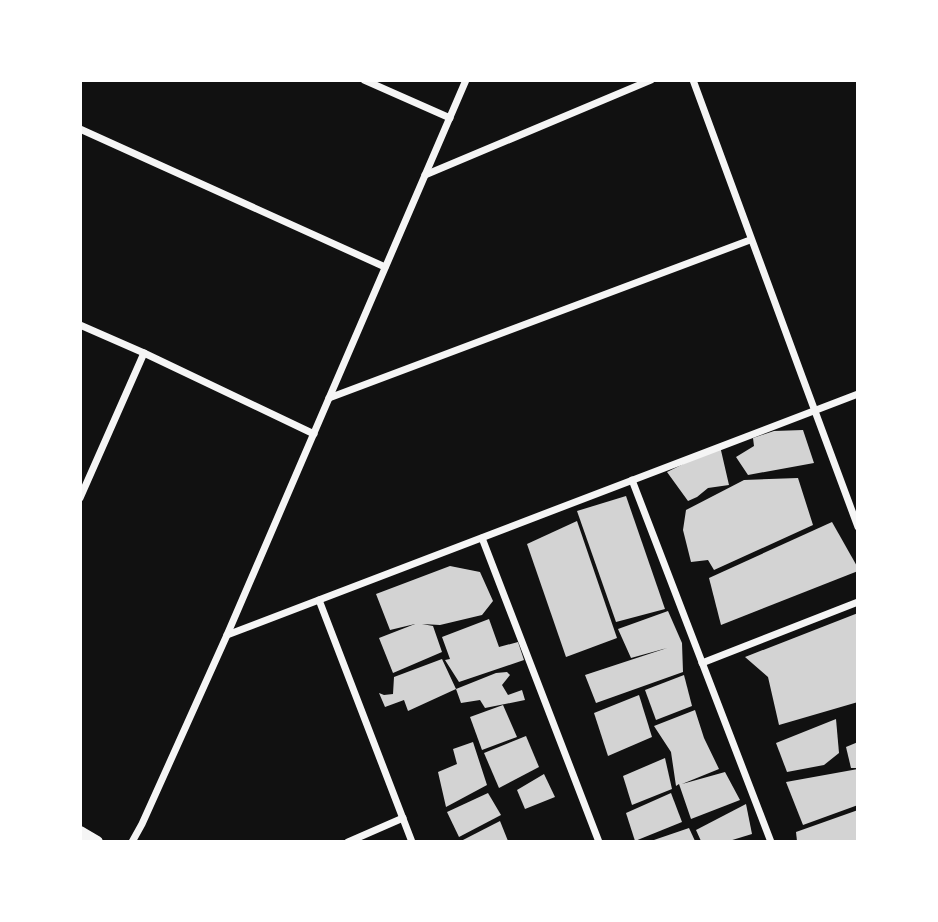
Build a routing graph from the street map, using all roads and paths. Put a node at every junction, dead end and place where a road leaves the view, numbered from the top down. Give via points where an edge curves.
1 (365, 80) edge
2 (466, 80) edge
3 (651, 80) edge
4 (693, 80) edge
5 (450, 118) junction
6 (80, 129) edge
7 (425, 176) junction
8 (750, 240) junction
9 (385, 267) junction
10 (80, 325) edge
11 (144, 353) junction
12 (858, 394) edge
13 (329, 398) junction
14 (815, 410) junction
15 (314, 434) junction
16 (632, 480) junction
17 (80, 498) edge
18 (858, 527) edge
19 (482, 538) junction
20 (319, 600) junction
21 (858, 602) edge
22 (227, 635) junction
23 (702, 663) junction
24 (403, 818) junction
25 (80, 832) edge
26 (97, 842) edge
27 (132, 842) edge
28 (348, 842) edge
29 (412, 842) edge
30 (599, 842) edge
31 (771, 842) edge

1 - 5 street
2 - 5 street
3 - 7 street
4 - 8 street
5 - 7 street
6 - 9 street
7 - 9 street
8 - 13 street
8 - 14 street
9 - 13 street
10 - 11 street
11 - 15 street
11 - 17 street
12 - 14 street
13 - 15 street
14 - 16 street
14 - 18 street
15 - 22 street
16 - 19 street
16 - 23 street
19 - 20 street
19 - 30 street
20 - 22 street
20 - 24 street
21 - 23 street
22 - 27 street
23 - 31 street
24 - 28 street
24 - 29 street
25 - 26 street

